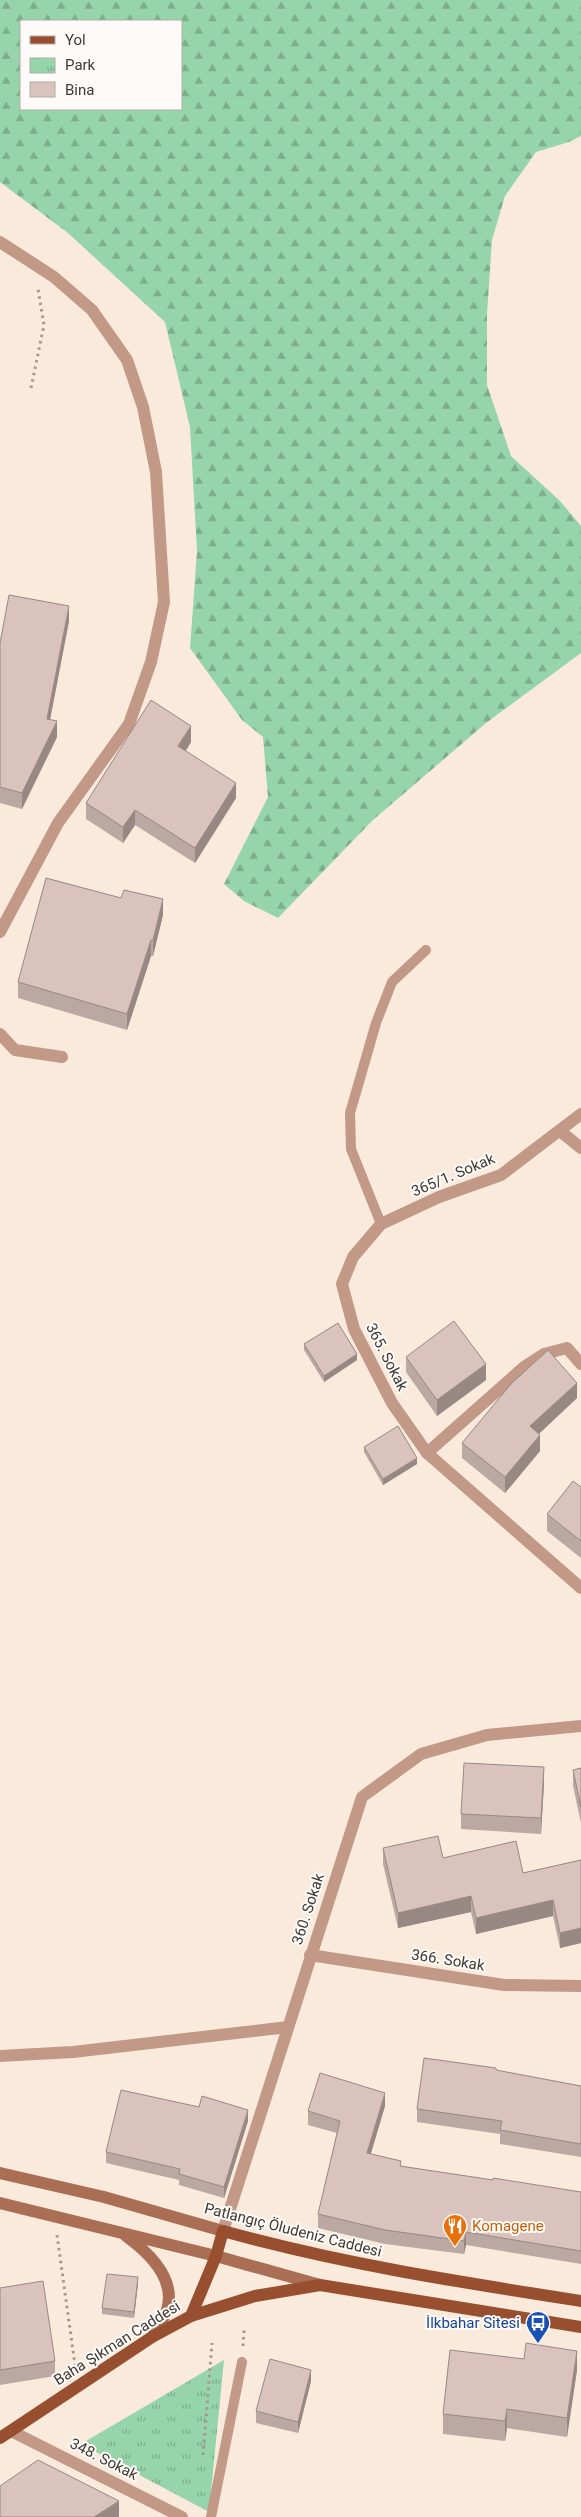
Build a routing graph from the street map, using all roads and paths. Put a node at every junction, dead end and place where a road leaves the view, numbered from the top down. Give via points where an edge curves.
1 (0, 242) edge
2 (34, 263) junction
3 (31, 388) dead end
4 (0, 932) edge
5 (426, 950) dead end
6 (0, 1034) edge
7 (62, 1057) dead end
8 (581, 1114) edge
9 (560, 1131) junction
10 (581, 1148) edge
11 (382, 1224) junction
12 (581, 1364) edge
13 (426, 1453) junction
14 (581, 1588) edge
15 (581, 1726) edge
16 (310, 1955) junction
17 (581, 1986) edge
18 (288, 2026) junction
19 (0, 2056) edge
20 (0, 2173) edge
21 (0, 2203) edge
22 (55, 2217) junction
23 (223, 2231) junction
24 (122, 2233) junction
25 (216, 2256) junction
26 (320, 2285) junction
27 (581, 2301) edge
28 (191, 2316) junction
29 (581, 2327) edge
30 (152, 2337) junction
31 (212, 2343) dead end
32 (242, 2362) dead end
33 (79, 2386) junction
34 (5, 2434) edge
35 (203, 2458) dead end
36 (182, 2517) edge
37 (211, 2517) edge

1 - 2 street
2 - 3 path via 44,325
2 - 4 street via 92,310 127,360 143,407 156,472 164,602 151,662 129,724 58,823
5 - 11 lane via 392,982 376,1023 350,1113 352,1149
6 - 7 street via 15,1050
8 - 9 street, 365/1. Sokak
9 - 10 street
9 - 11 street, 365/1. Sokak via 501,1175 439,1197
11 - 13 street, 365. Sokak via 353,1257 342,1284 354,1329 392,1403
12 - 13 street via 567,1348 544,1354 524,1367
13 - 14 street, 365. Sokak
15 - 16 street, 360. Sokak via 487,1735 421,1754 362,1797
16 - 17 street, 366. Sokak via 504,1985
16 - 18 street, 360. Sokak
18 - 19 street via 73,2052
18 - 23 street, 360. Sokak
20 - 23 main road, Patlangıç Öludeniz Caddesi via 104,2197
21 - 22 main road
22 - 24 main road
22 - 33 path
23 - 25 main road, 360. Sokak
23 - 27 main road, Patlangıç Öludeniz Caddesi via 383,2270
24 - 25 main road
24 - 30 main road via 153,2260 169,2294 168,2307
25 - 26 main road
25 - 28 main road, 360. Sokak
26 - 28 main road, Baha Şıkman Caddesi via 255,2296
26 - 29 main road
28 - 30 main road, Baha Şıkman Caddesi
30 - 33 main road, Baha Şıkman Caddesi
31 - 35 path
32 - 37 lane
33 - 34 main road, Baha Şıkman Caddesi
34 - 36 street, 348. Sokak

